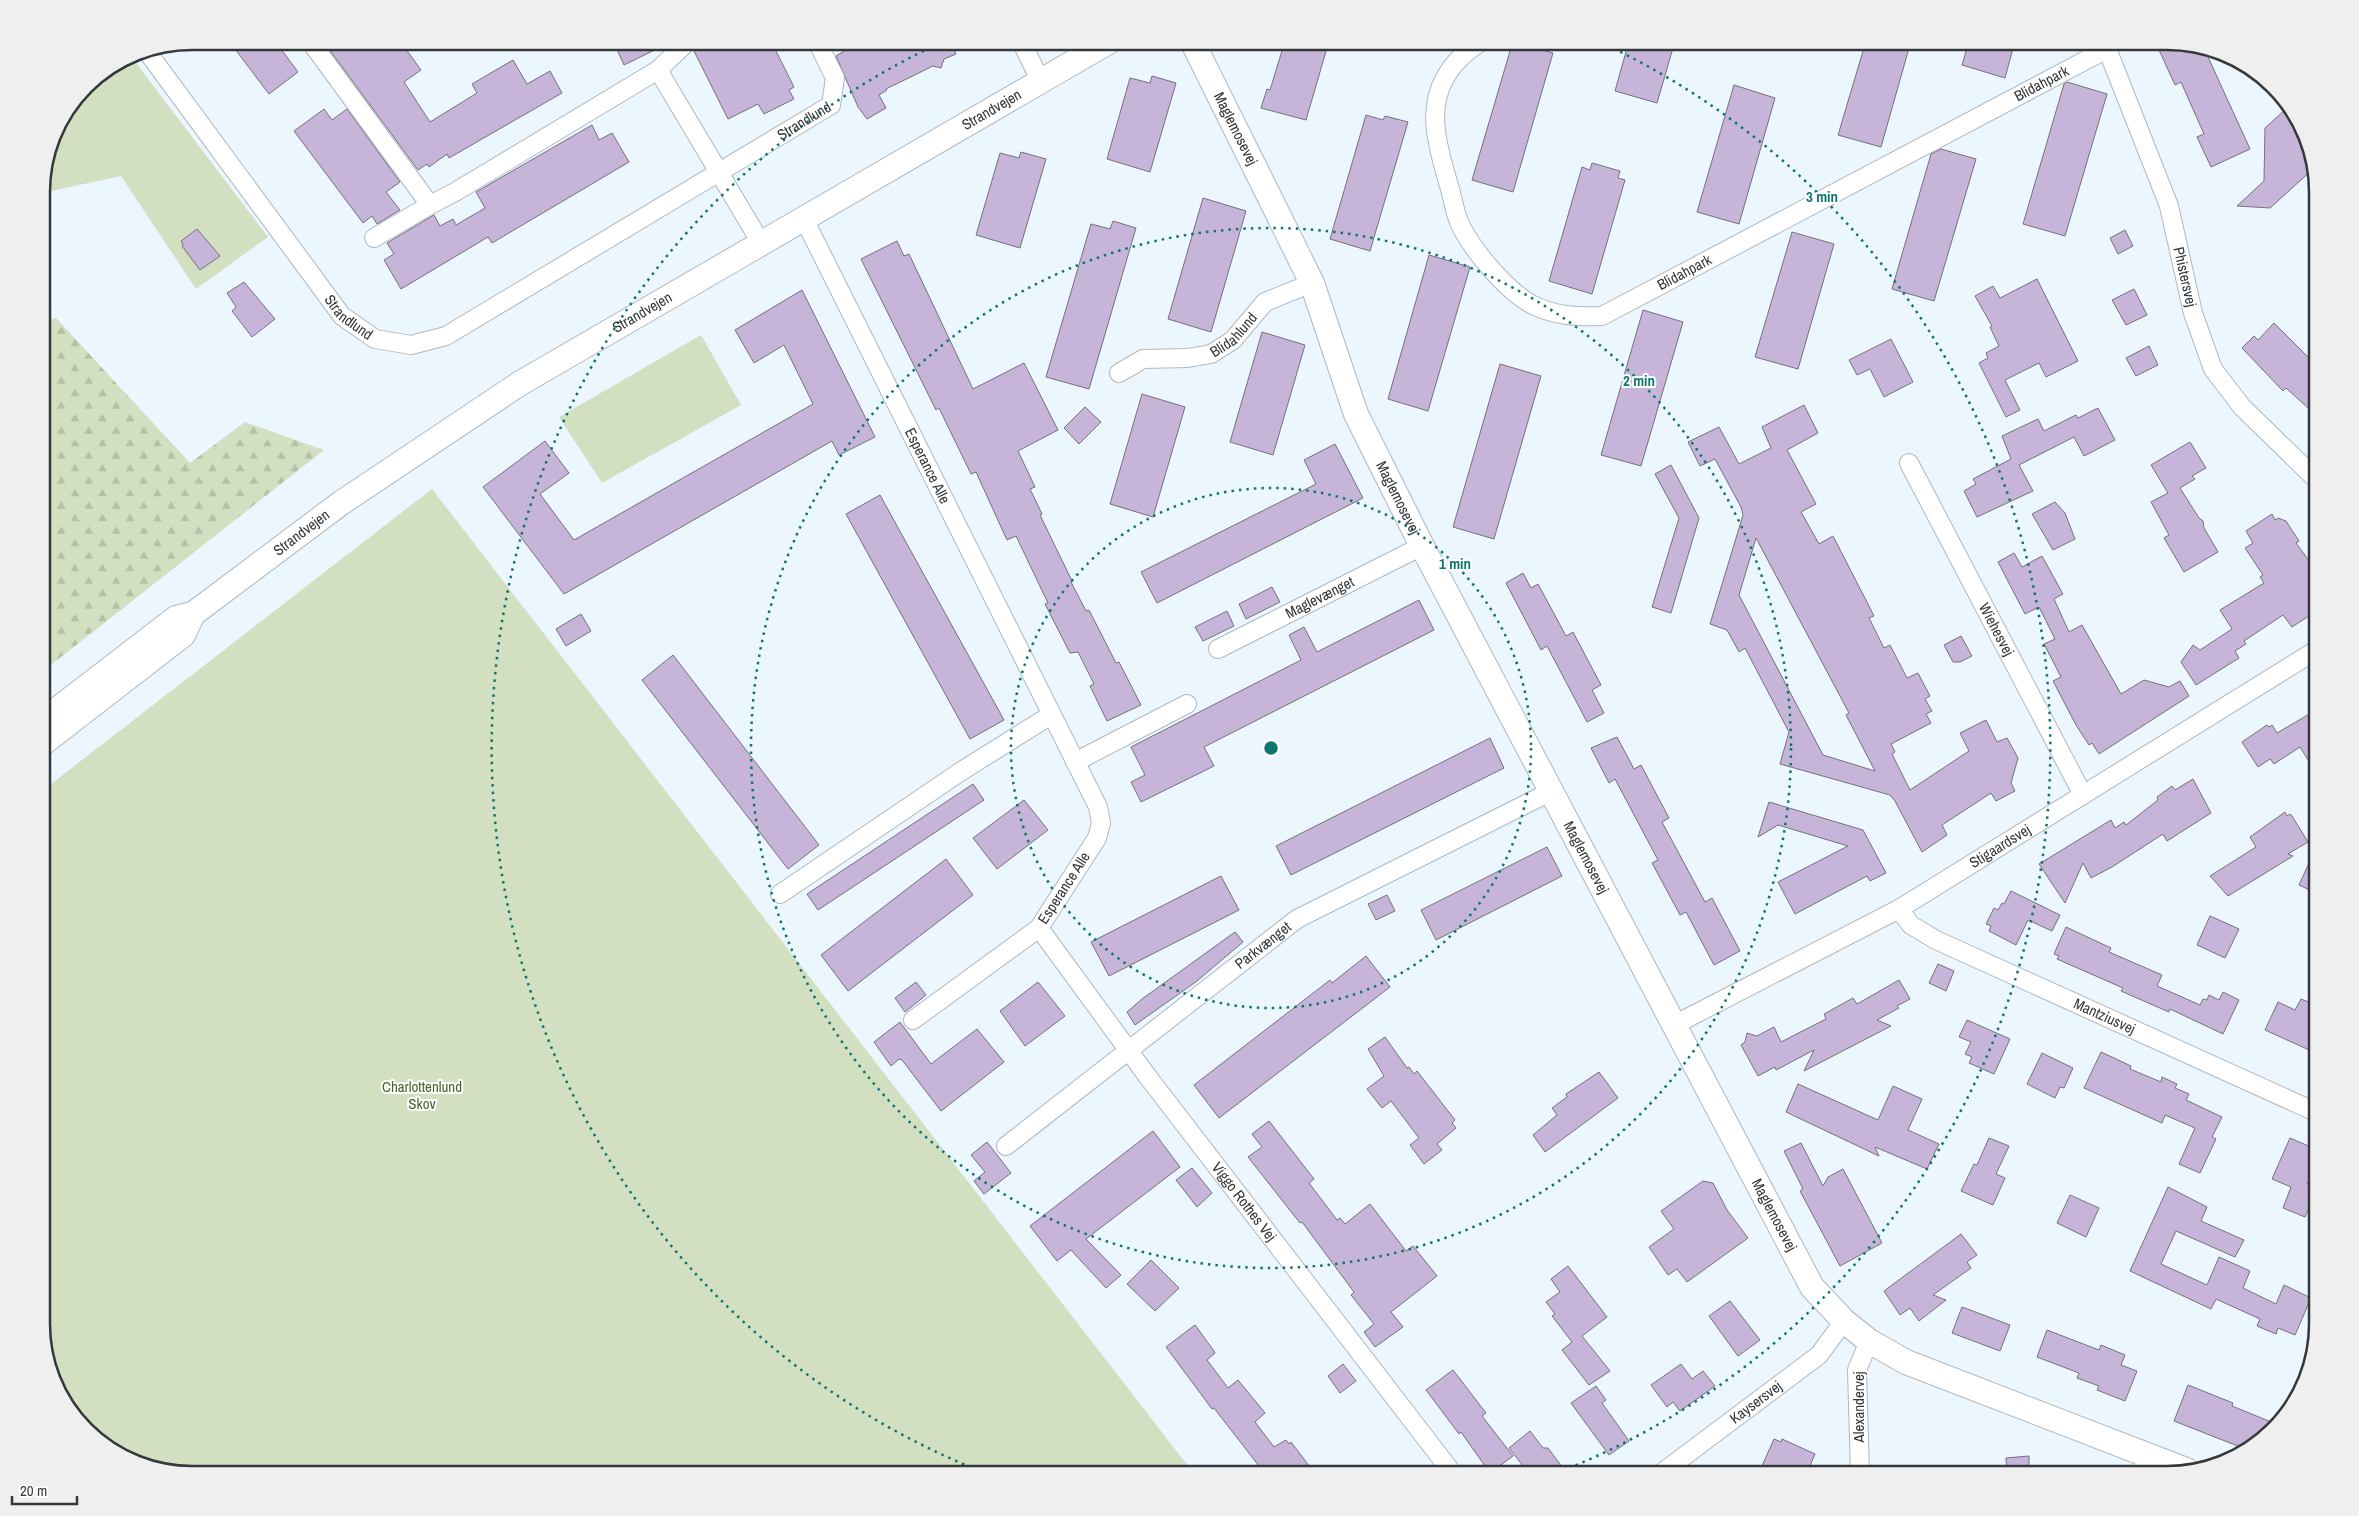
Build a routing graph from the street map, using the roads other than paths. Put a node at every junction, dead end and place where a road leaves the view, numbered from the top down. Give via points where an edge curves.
1 (317, 50) edge
2 (679, 50) edge
3 (821, 50) edge
4 (1025, 50) edge
5 (1094, 50) edge
6 (1196, 50) edge
7 (1469, 50) edge
8 (2096, 50) edge
9 (2107, 50) edge
10 (151, 57) edge
11 (658, 70) junction
12 (1040, 80) junction
13 (718, 172) junction
14 (430, 205) junction
15 (804, 218) junction
16 (374, 238) dead end
17 (761, 243) junction
18 (1312, 283) junction
19 (1119, 373) dead end
20 (1909, 463) dead end
21 (2309, 472) edge
22 (1422, 546) junction
23 (193, 614) junction
24 (1218, 649) dead end
25 (2309, 655) edge
26 (1186, 704) dead end
27 (1052, 714) junction
28 (50, 715) edge
29 (50, 738) edge
30 (1075, 762) junction
31 (1550, 792) junction
32 (2083, 795) junction
33 (780, 894) dead end
34 (1899, 909) junction
35 (1039, 928) junction
36 (913, 1020) dead end
37 (1674, 1025) junction
38 (1129, 1052) junction
39 (2309, 1109) edge
40 (1006, 1146) dead end
41 (1844, 1321) junction
42 (1869, 1341) junction
43 (2144, 1464) edge
44 (1447, 1466) edge
45 (1671, 1466) edge
46 (1860, 1466) edge
47 (2158, 1466) edge

1 - 14 street
2 - 11 street
3 - 13 street, Strandlund via 835,78 831,105
4 - 12 street
5 - 12 street, Strandvejen
6 - 18 street, Maglemosevej
7 - 8 street, Blidahpark via 1444,78 1436,111 1437,143 1460,223 1486,264 1508,288 1555,314 1578,316 1602,316
9 - 21 street, Phistersvej via 2169,206 2193,313 2213,369 2242,407
10 - 13 street, Strandlund via 342,316 375,339 411,345 446,336
11 - 13 street
11 - 14 street
12 - 15 street, Strandvejen
13 - 17 street
14 - 16 street
15 - 17 street, Strandvejen
15 - 27 street, Esperance Alle
17 - 23 street, Strandvejen via 519,384 341,503
18 - 19 street, Blidahlund via 1265,302 1233,340 1211,354 1143,359
18 - 22 street, Maglemosevej via 1356,414
20 - 32 street, Wiehesvej
22 - 24 street, Maglevænget
22 - 31 street, Maglemosevej
23 - 28 street, Strandvejen via 176,618
23 - 29 street, Strandvejen via 183,635
25 - 32 street, Stigaardsvej
26 - 30 street
27 - 30 street, Esperance Alle
27 - 33 street
30 - 35 street, Esperance Alle via 1098,807 1101,823 1097,838
31 - 37 street, Maglemosevej
31 - 38 street, Parkvænget via 1297,919
32 - 34 street, Stigaardsvej
34 - 37 street, Stigaardsvej
34 - 39 street, Mantziusvej via 1911,925 1936,940
35 - 36 street, Esperance Alle
35 - 38 street, Viggo Rothes Vej
37 - 41 street, Maglemosevej via 1812,1287
38 - 40 street, Parkvænget
38 - 44 street, Viggo Rothes Vej
41 - 42 street, Maglemosevej
41 - 45 street, Kaysersvej via 1818,1355
42 - 43 street, Maglemosevej via 1906,1362
42 - 46 street, Alexandervej via 1857,1370
43 - 47 street, Maglemosevej

